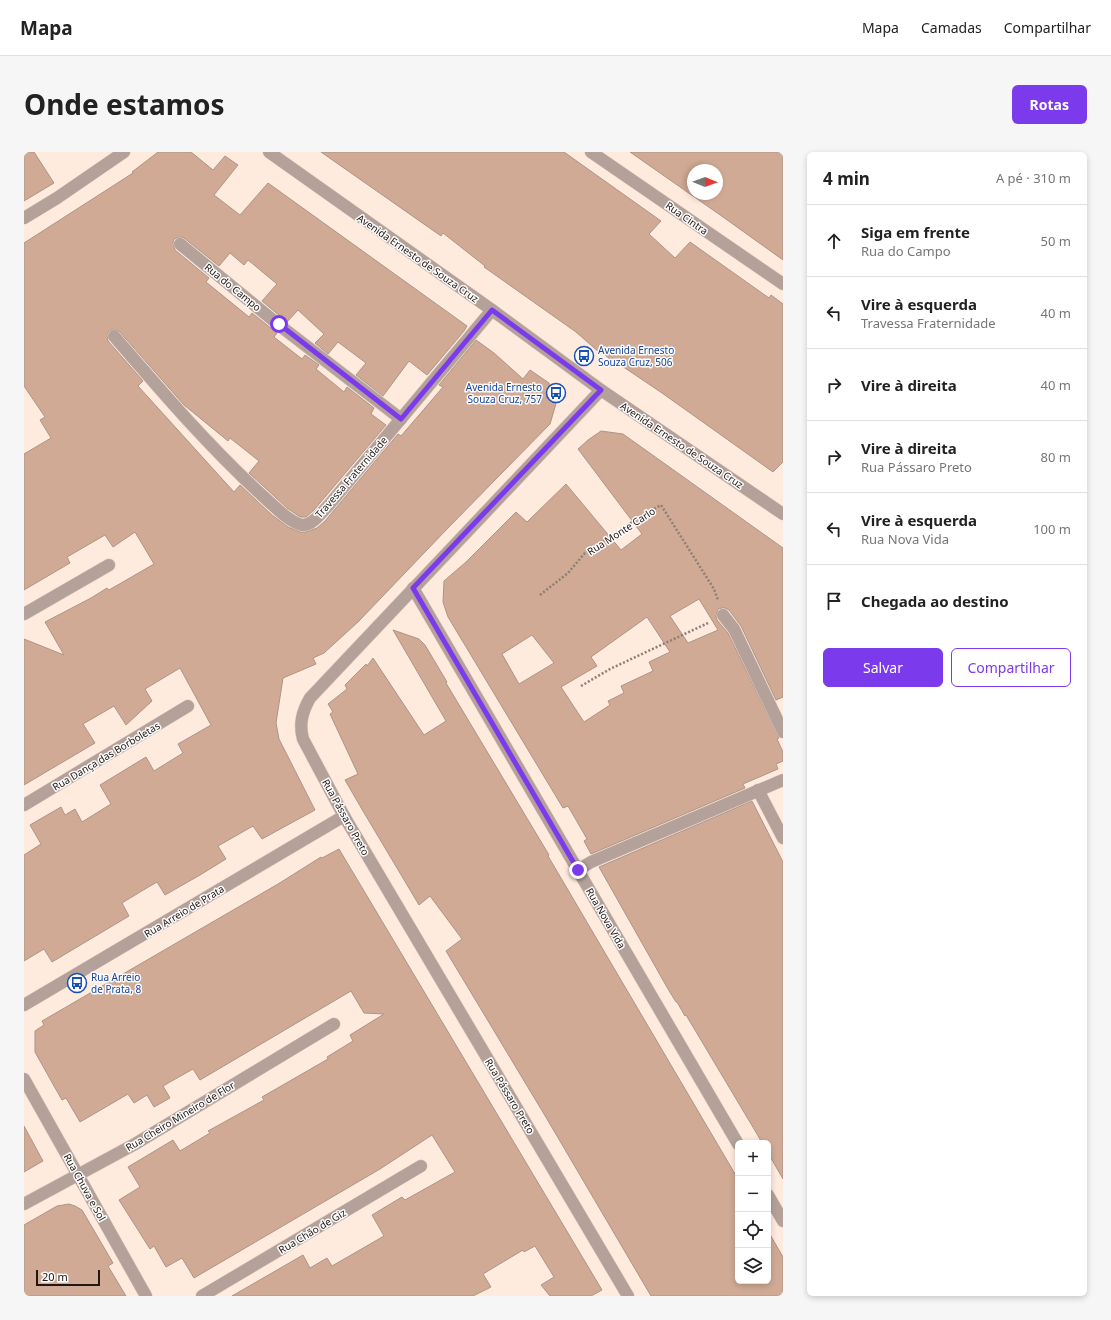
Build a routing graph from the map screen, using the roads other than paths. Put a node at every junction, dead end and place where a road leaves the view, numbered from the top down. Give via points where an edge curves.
1 (124, 152) edge
2 (269, 152) edge
3 (592, 152) edge
4 (24, 218) edge
5 (180, 244) dead end
6 (783, 284) edge
7 (492, 310) junction
8 (114, 336) dead end
9 (601, 390) junction
10 (401, 419) junction
11 (783, 514) edge
12 (109, 565) dead end
13 (413, 588) junction
14 (24, 614) edge
15 (723, 615) road end
16 (188, 706) dead end
17 (783, 732) edge
18 (783, 780) edge
19 (758, 790) junction
20 (24, 805) edge
21 (344, 816) junction
22 (783, 838) edge
23 (578, 870) junction
24 (24, 1005) edge
25 (334, 1024) dead end
26 (24, 1079) edge
27 (736, 1140) edge
28 (422, 1166) dead end
29 (78, 1175) junction
30 (771, 1200) edge
31 (24, 1204) edge
32 (783, 1221) edge
33 (146, 1296) edge
34 (202, 1296) edge
35 (628, 1296) edge

1 - 4 street
2 - 7 street, Avenida Ernesto de Souza Cruz
3 - 6 street, Rua Cintra
5 - 10 street, Rua do Campo
7 - 9 street, Avenida Ernesto de Souza Cruz
7 - 10 street, Travessa Fraternidade
8 - 10 street, Travessa Fraternidade via 176,408 238,473 284,515 300,525 310,523 328,506
9 - 11 street, Avenida Ernesto de Souza Cruz
9 - 13 street, Rua Pássaro Preto
12 - 14 street
13 - 21 street, Rua Pássaro Preto via 310,698 303,714 303,739
13 - 23 street, Rua Nova Vida
15 - 17 street via 734,628
16 - 20 street, Rua Dança das Borboletas
18 - 19 street
19 - 22 street
19 - 23 street via 591,862
21 - 24 street, Rua Arreio de Prata
21 - 35 street, Rua Pássaro Preto
23 - 27 street, Rua Nova Vida
25 - 29 street, Rua Cheiro Mineiro de Flor via 135,1144
26 - 29 street, Rua Chuva e Sol
28 - 34 street, Rua Chão de Giz
29 - 31 street, Rua Cheiro Mineiro de Flor
29 - 33 street, Rua Chuva e Sol
30 - 32 street

